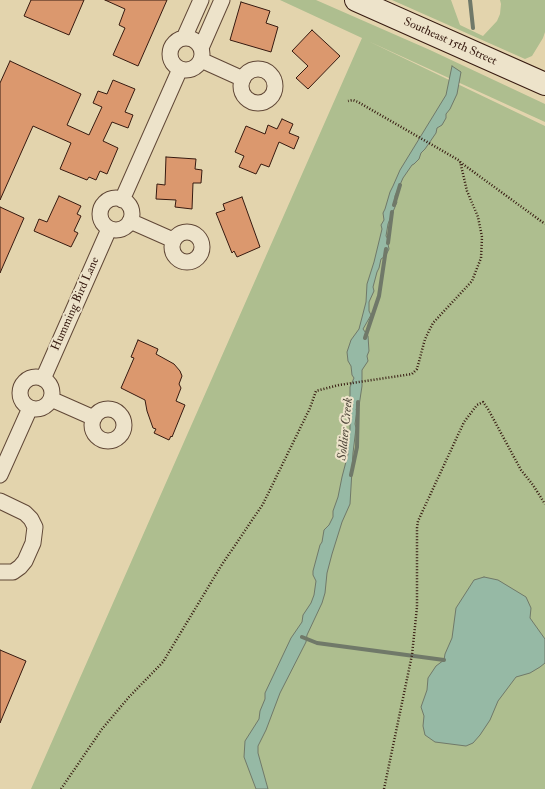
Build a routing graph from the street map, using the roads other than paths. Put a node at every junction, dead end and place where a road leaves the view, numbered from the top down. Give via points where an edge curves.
1 (201, 0) edge
2 (222, 0) edge
3 (356, 0) edge
4 (184, 38) junction
5 (201, 54) junction
6 (180, 69) junction
7 (243, 79) dead end
8 (545, 84) edge
9 (122, 200) junction
10 (130, 221) junction
11 (109, 229) junction
12 (174, 240) dead end
13 (43, 379) junction
14 (51, 399) junction
15 (30, 408) junction
16 (94, 418) dead end
17 (0, 475) edge
18 (0, 501) edge
19 (0, 572) edge

1 - 4 street
2 - 5 street
3 - 8 main road, Southeast 15th Street
4 - 5 street via 194,40
4 - 6 street via 176,42 171,51 172,62
5 - 6 street via 198,66
5 - 7 street
6 - 9 street
9 - 10 street via 130,209
9 - 11 street via 111,199 102,208 101,219
10 - 11 street via 123,228
10 - 12 street
11 - 13 street, Humming Bird Lane
13 - 14 street via 51,388
13 - 15 street via 30,379 21,388 22,401
14 - 15 street via 43,408
14 - 16 street
15 - 17 street
18 - 19 street via 25,513 35,527 33,543 25,561 13,572

